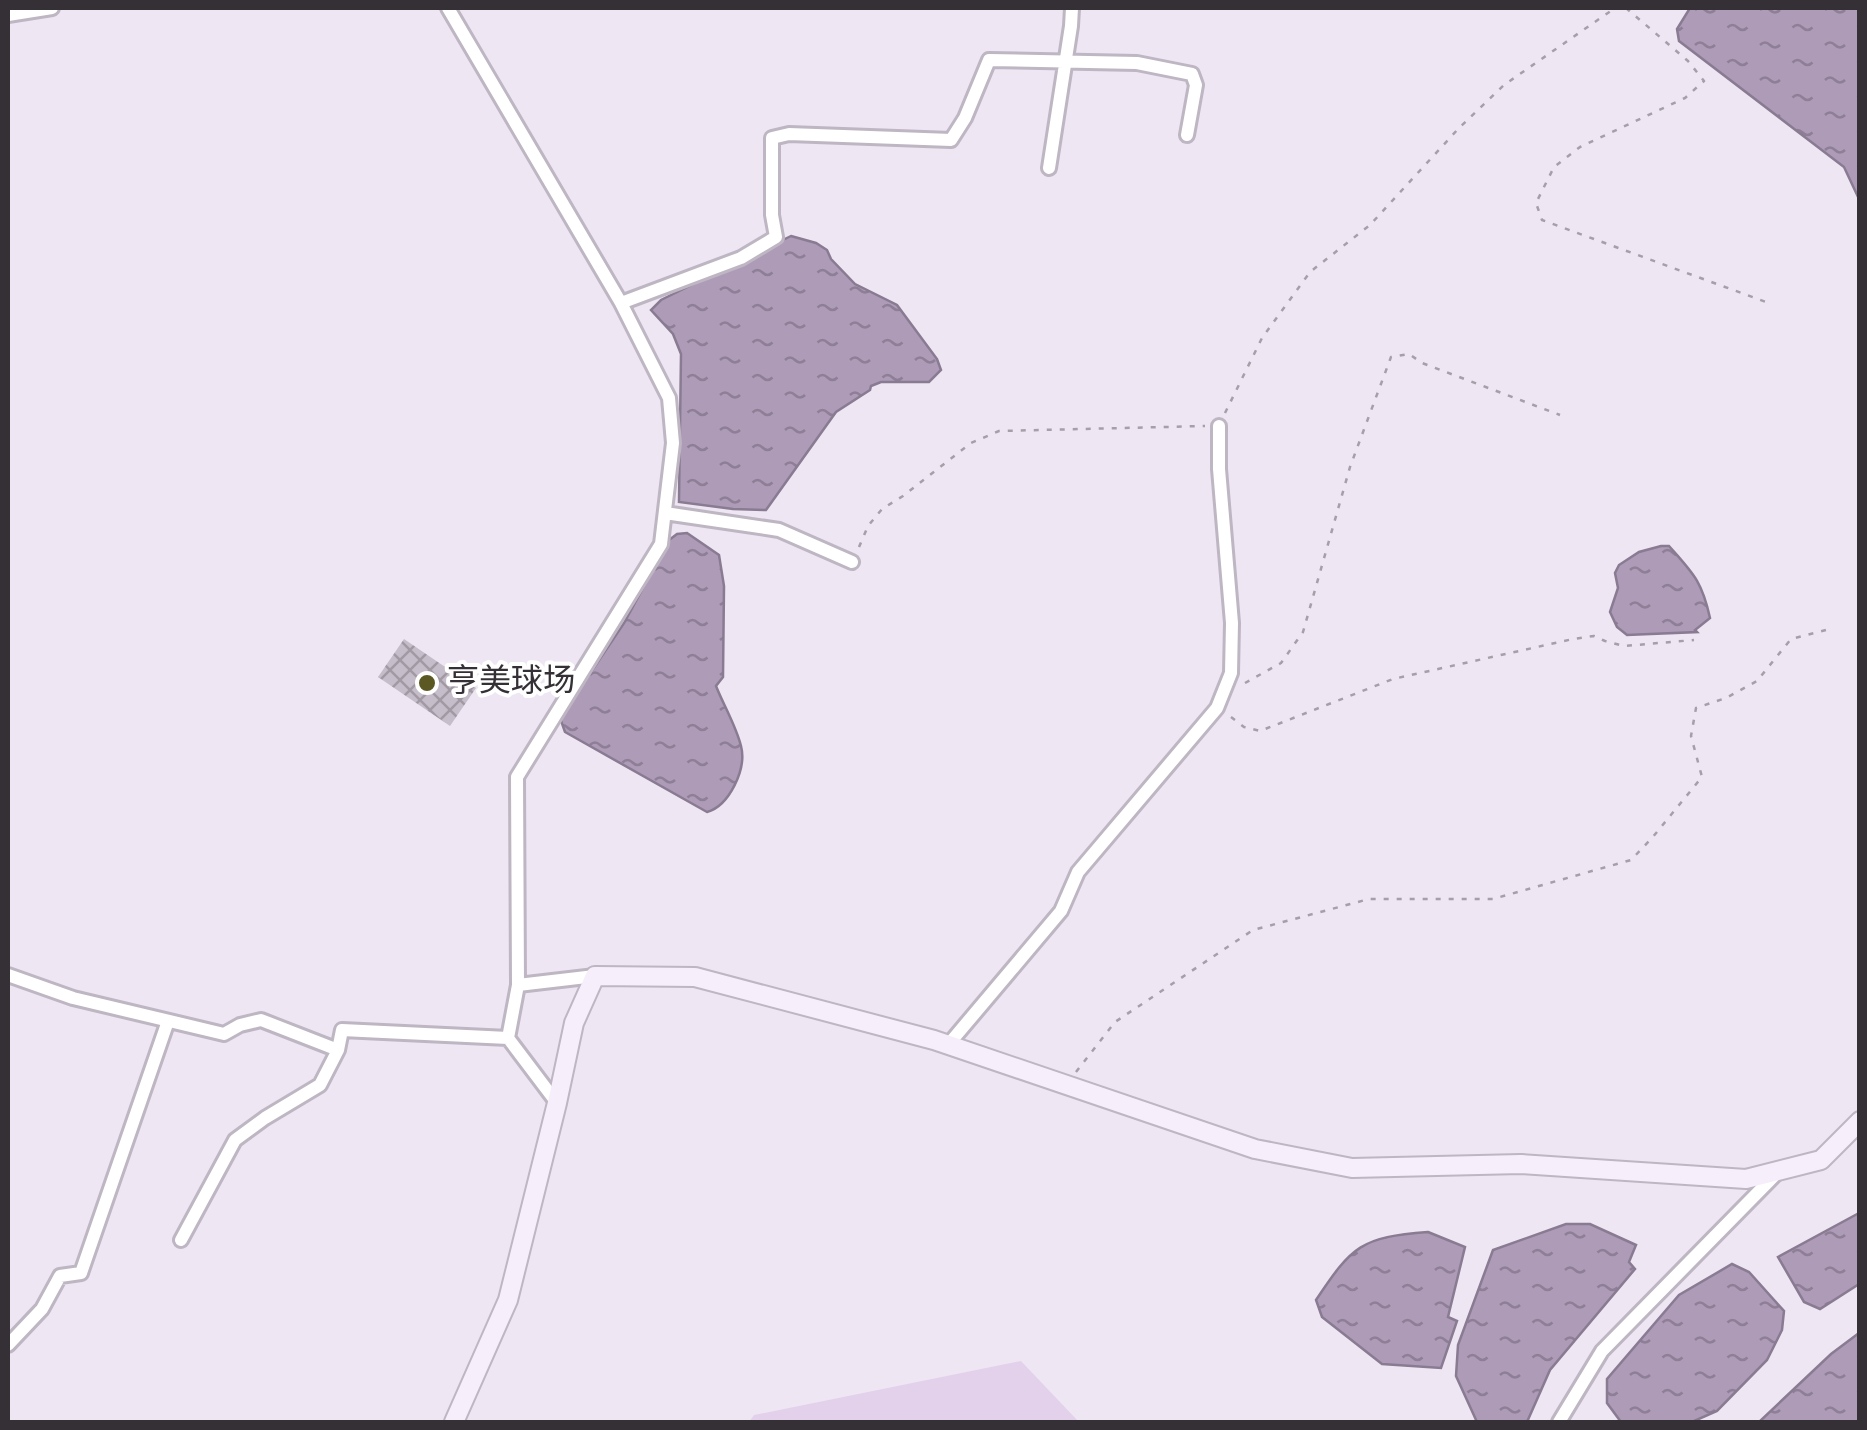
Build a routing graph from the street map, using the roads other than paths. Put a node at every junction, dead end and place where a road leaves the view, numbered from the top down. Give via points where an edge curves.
1 (52, 8) edge
2 (448, 8) edge
3 (1072, 8) edge
4 (8, 15) edge
5 (1066, 62) junction
6 (1187, 134) dead end
7 (1049, 168) dead end
8 (621, 303) junction
9 (1219, 426) road end
10 (665, 513) junction
11 (852, 562) road end
12 (8, 975) edge
13 (595, 976) junction
14 (518, 985) junction
15 (168, 1021) junction
16 (508, 1038) junction
17 (948, 1044) junction
18 (338, 1050) junction
19 (557, 1103) junction
20 (1860, 1120) edge
21 (1779, 1171) junction
22 (181, 1240) dead end
23 (8, 1345) edge
24 (462, 1417) edge
25 (1558, 1422) edge

1 - 4 street
2 - 8 street
3 - 5 street
5 - 6 street via 1137,63 1192,74
5 - 7 street
5 - 8 street via 990,60 951,140 772,138 776,237 741,258
8 - 10 street via 668,398 673,443
9 - 17 street via 1232,673 1219,702 1078,872 1061,912
10 - 11 street via 779,530
10 - 14 street via 661,544 517,777
12 - 15 street
13 - 14 street
13 - 17 street via 695,977
13 - 19 street via 574,1024
14 - 16 street
15 - 18 street via 224,1034 261,1020
15 - 23 street via 81,1274 60,1276
16 - 18 street via 342,1030
16 - 19 street
17 - 21 street via 1255,1150 1352,1168 1521,1164 1746,1180
18 - 22 street via 320,1085 235,1140
19 - 24 street via 508,1300
20 - 21 street via 1821,1160
21 - 25 street via 1602,1351

